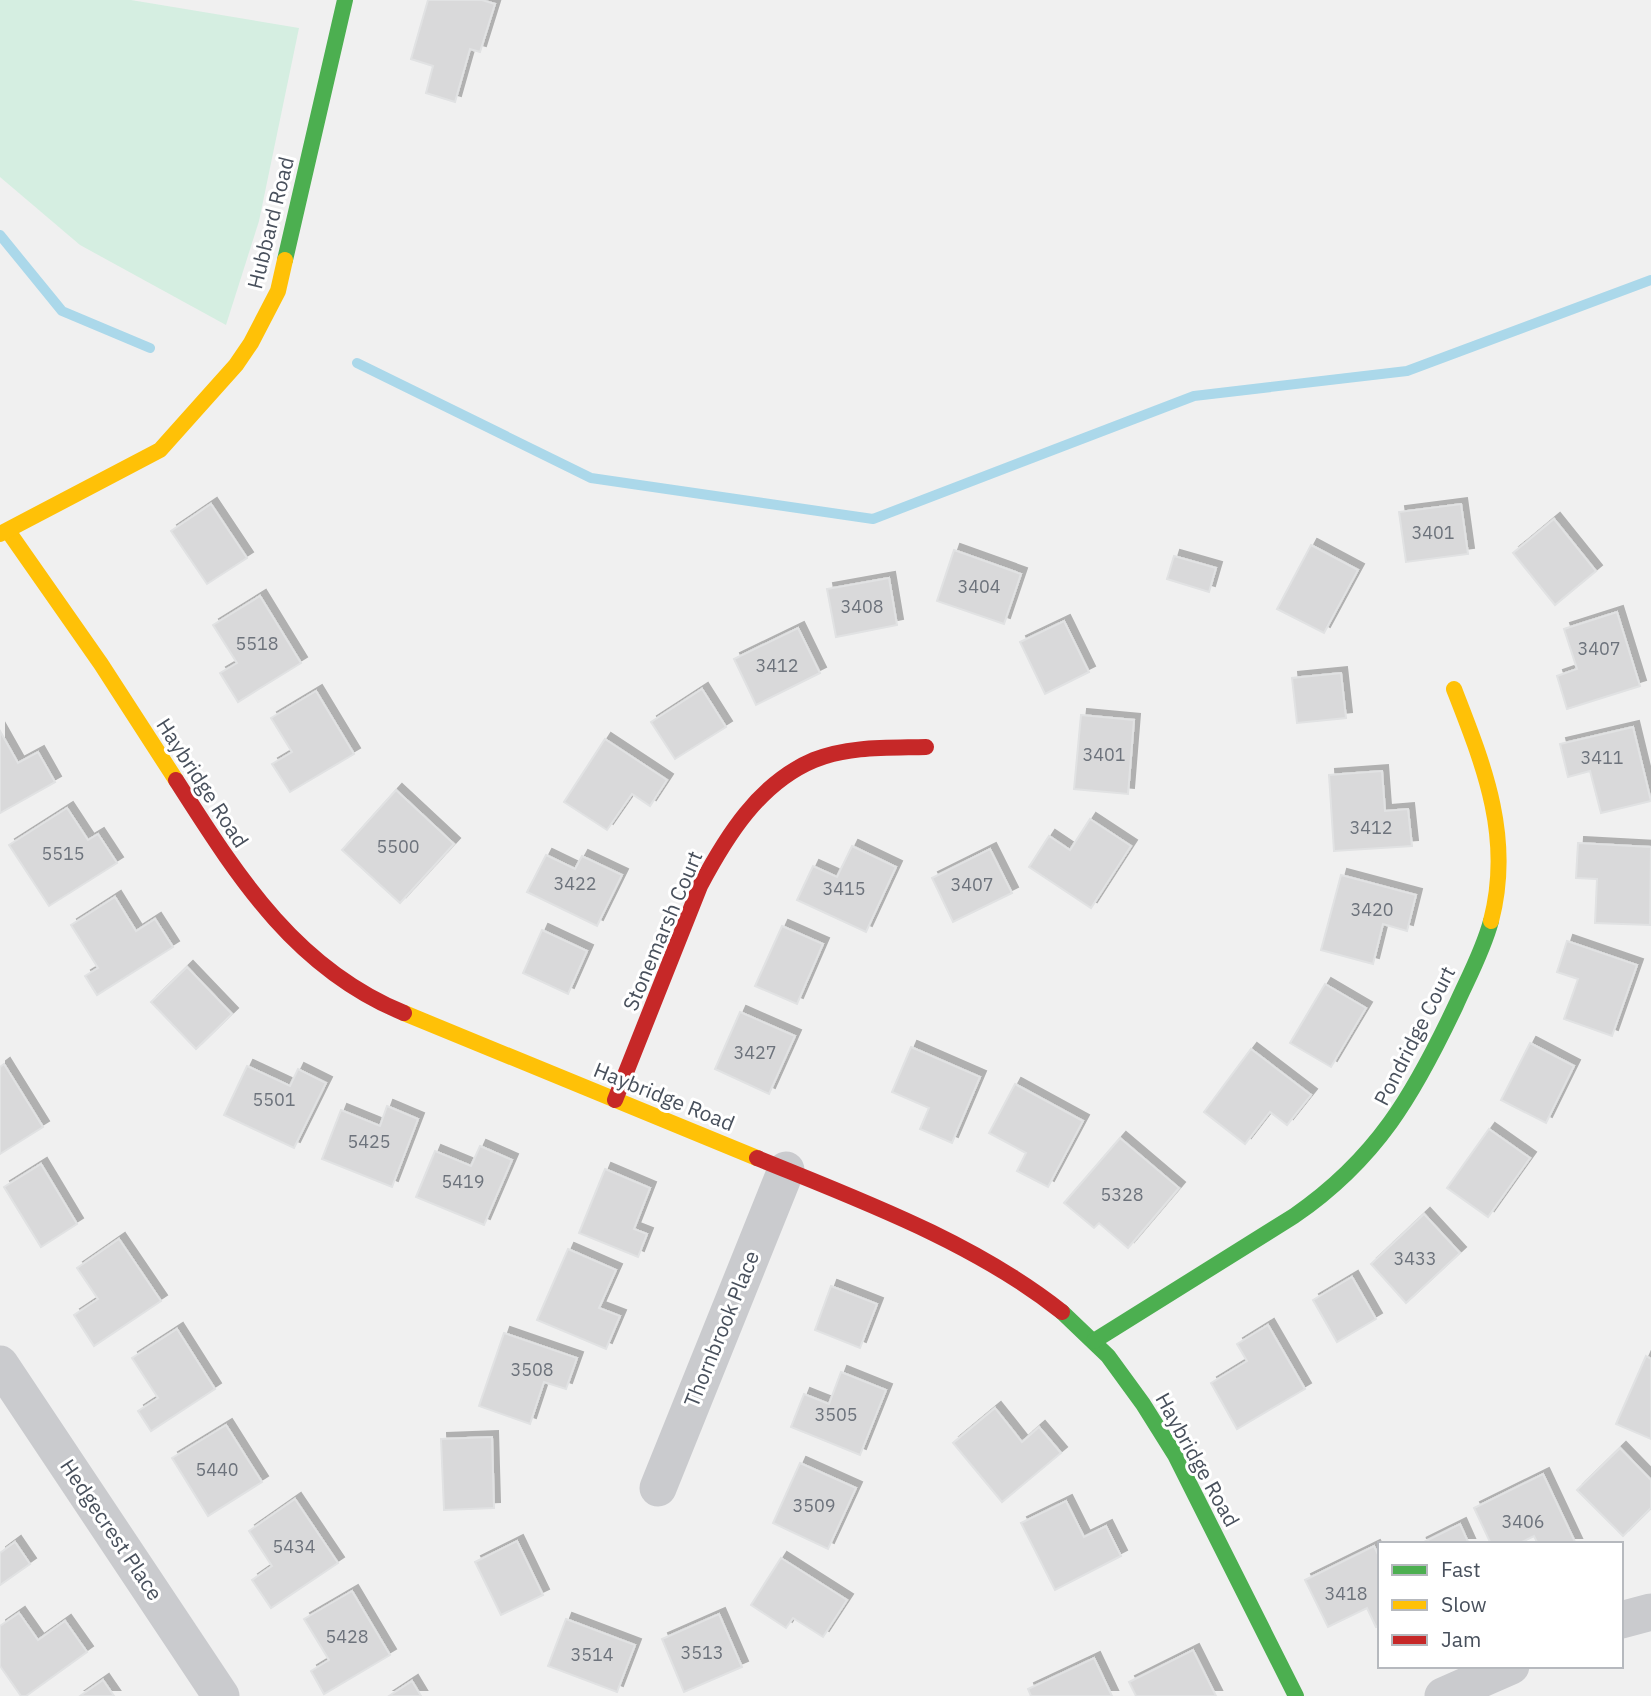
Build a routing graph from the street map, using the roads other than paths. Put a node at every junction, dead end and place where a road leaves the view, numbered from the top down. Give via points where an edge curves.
1 (345, 0) edge
2 (4, 533) edge
3 (1454, 689) dead end
4 (926, 747) dead end
5 (615, 1100) junction
6 (786, 1170) junction
7 (1094, 1341) junction
8 (0, 1364) edge
9 (658, 1488) dead end
10 (1651, 1612) edge
11 (1623, 1619) edge
12 (1506, 1668) edge
13 (221, 1696) edge
14 (1296, 1696) edge
15 (1443, 1696) edge

1 - 2 street, Hubbard Road via 278,291 251,342 160,450
2 - 5 street, Haybridge Road via 101,664 232,867 305,951 385,1005
3 - 7 street, Pondridge Court via 1488,785 1496,822 1496,901 1486,939 1404,1107 1367,1156 1333,1188
4 - 5 street, Stonemarsh Court via 854,749 813,761 774,784 741,817 707,872
5 - 6 street, Haybridge Road
6 - 7 street, Haybridge Road via 862,1201 1016,1278
6 - 9 street, Thornbrook Place
7 - 14 street, Haybridge Road via 1175,1455
8 - 13 street, Hedgecrest Place
10 - 11 street
12 - 15 street

